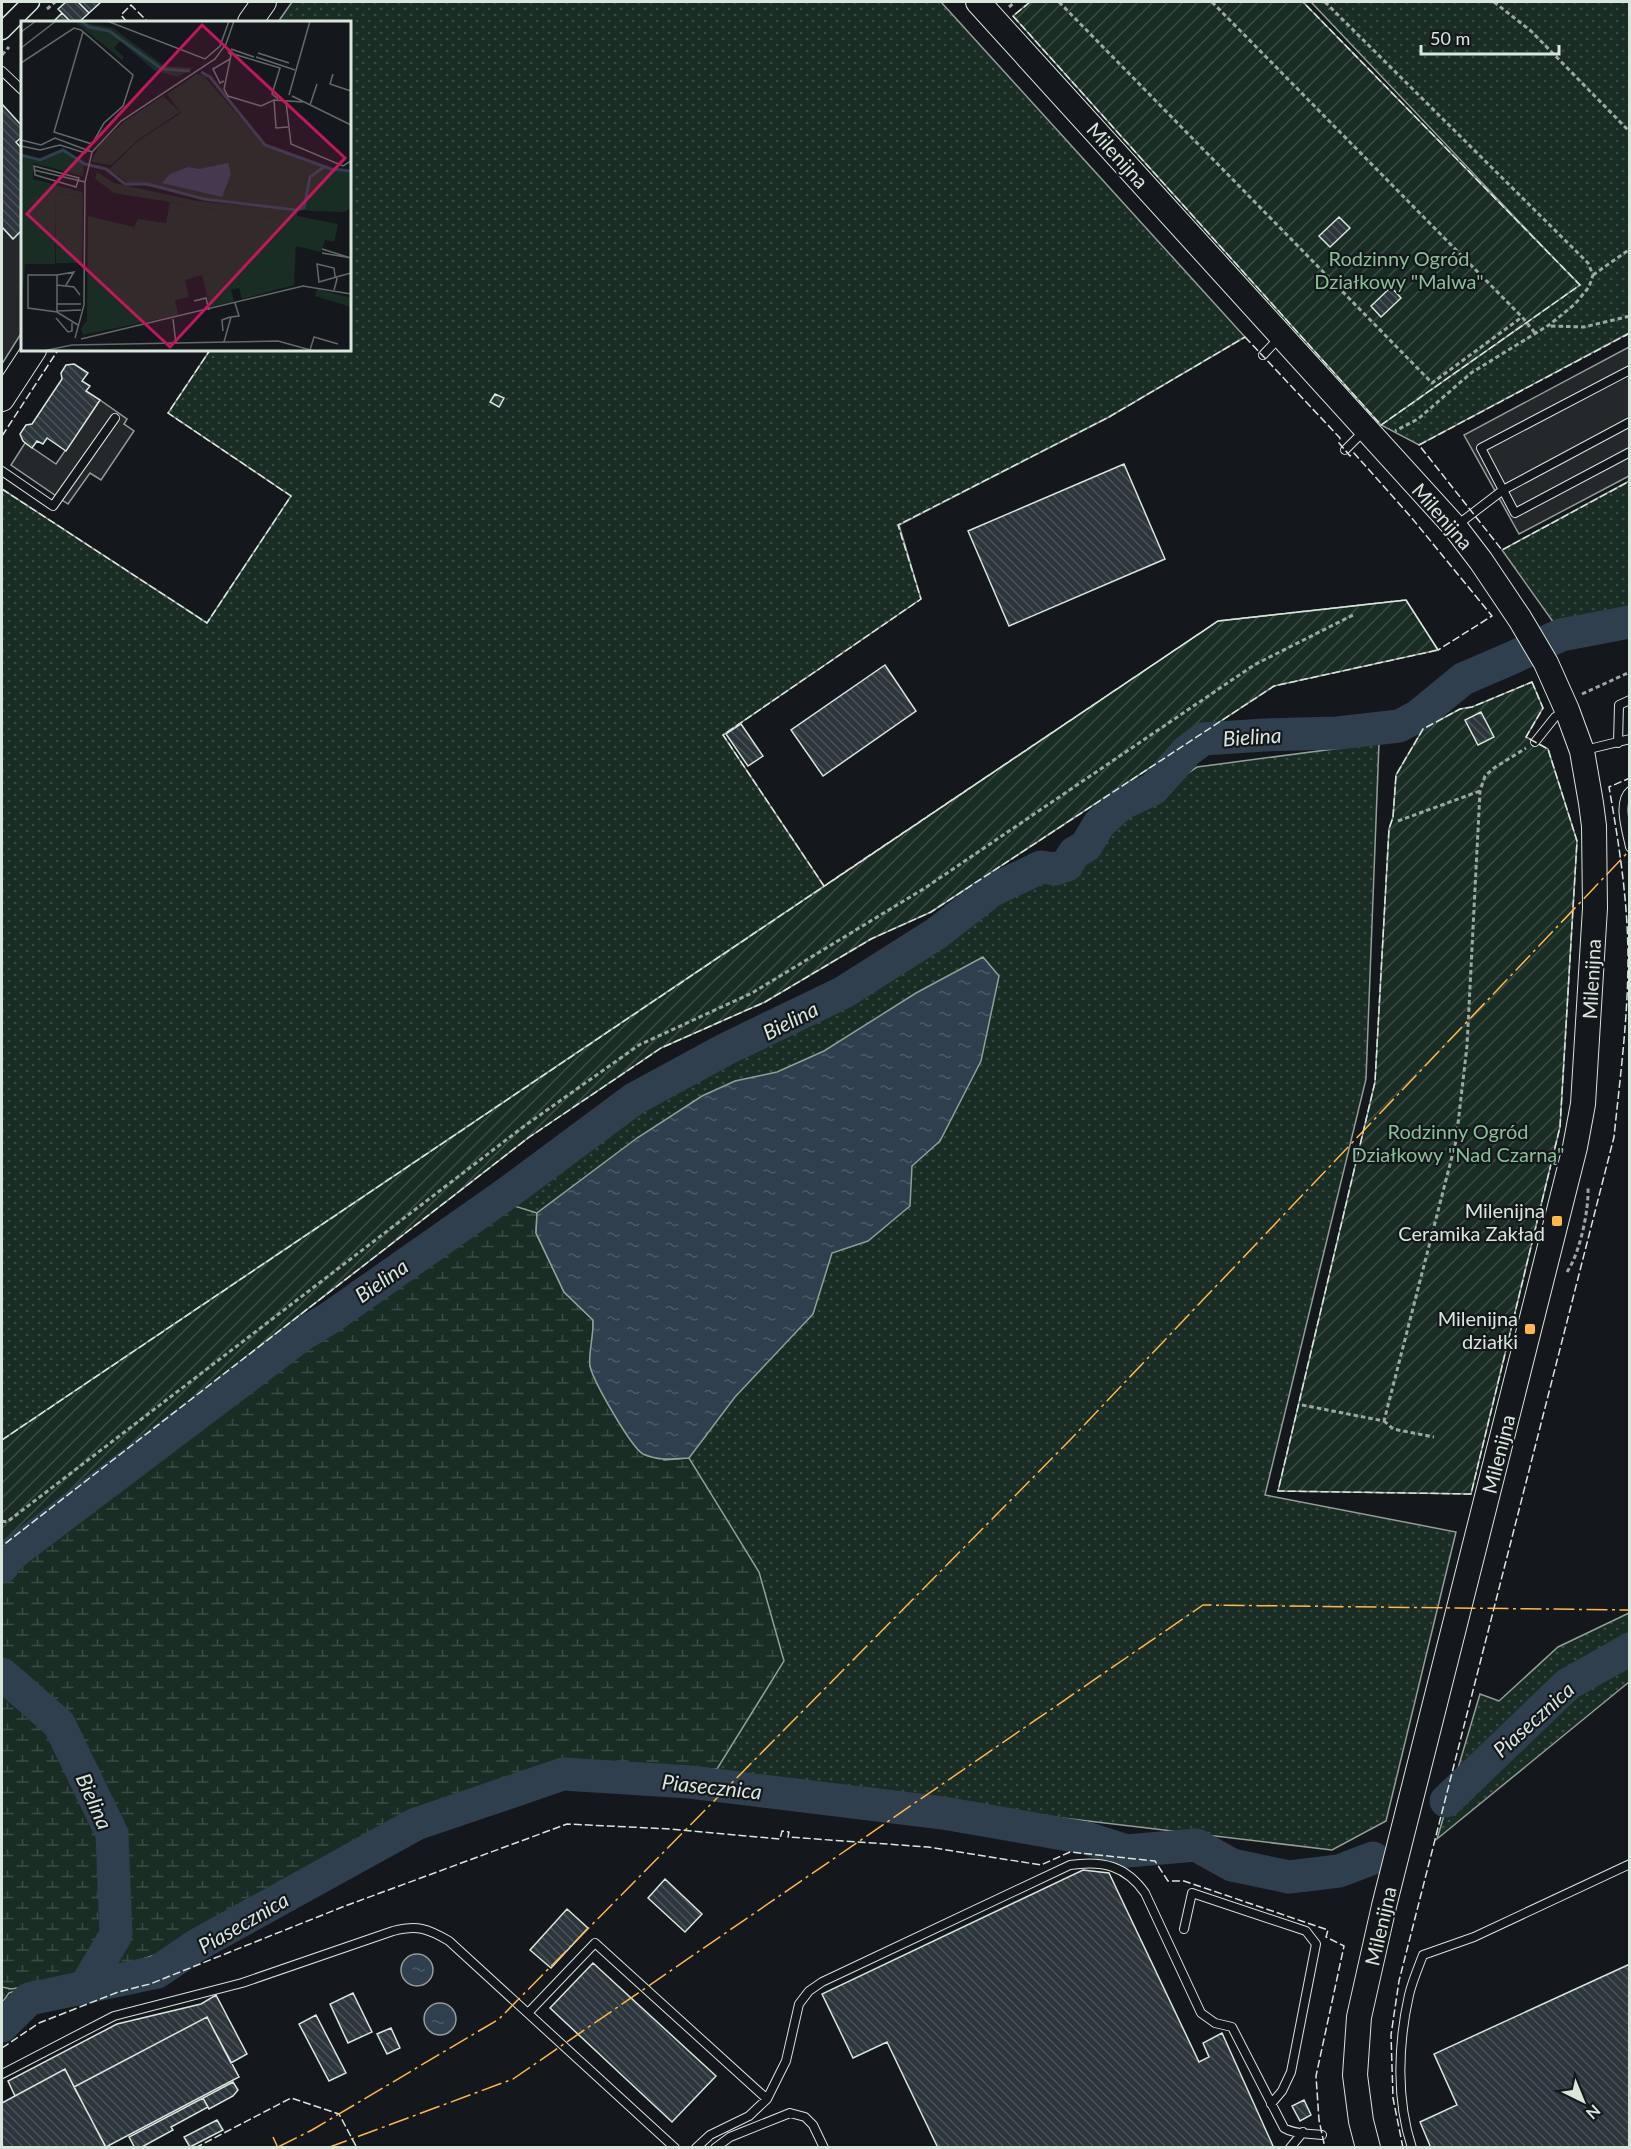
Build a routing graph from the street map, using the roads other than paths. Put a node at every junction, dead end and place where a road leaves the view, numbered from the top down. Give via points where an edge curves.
1 (31, 2) edge
2 (264, 2) edge
3 (978, 2) edge
4 (251, 21) edge
5 (2, 31) edge
6 (2, 71) edge
7 (21, 89) edge
8 (1282, 336) junction
9 (33, 351) edge
10 (1263, 355) dead end
11 (1629, 369) edge
12 (2, 399) edge
13 (115, 418) dead end
14 (1629, 422) edge
15 (1372, 435) junction
16 (1345, 450) dead end
17 (1629, 452) edge
18 (2, 471) edge
19 (1503, 490) junction
20 (1455, 526) junction
21 (1629, 700) edge
22 (1571, 703) junction
23 (1629, 739) edge
24 (1535, 742) road end
25 (1618, 743) junction
26 (1582, 751) junction
27 (1629, 791) edge
28 (1629, 847) edge
29 (1629, 1864) edge
30 (1184, 1929) dead end
31 (528, 2013) junction
32 (2, 2074) edge
33 (767, 2099) junction
34 (1271, 2104) junction
35 (1303, 2132) junction
36 (1322, 2135) dead end
37 (675, 2148) edge
38 (696, 2148) edge
39 (715, 2148) edge
40 (824, 2148) edge
41 (1290, 2148) edge
42 (1368, 2148) edge
43 (1412, 2148) edge

1 - 5 street
2 - 4 street
3 - 8 street, Milenijna
6 - 7 lane
8 - 10 lane
8 - 15 street, Milenijna
9 - 12 street
11 - 19 lane via 1481,448
13 - 18 lane via 53,506
14 - 19 lane
15 - 16 lane
15 - 20 street, Milenijna
17 - 19 lane via 1515,513
19 - 20 lane
20 - 22 street, Milenijna via 1520,619
21 - 25 lane via 1619,705
22 - 24 lane
22 - 26 street, Milenijna
23 - 25 lane
25 - 26 lane
26 - 42 street, Milenijna via 1595,850 1583,1104 1359,2017 1355,2075
27 - 28 lane via 1623,804
29 - 43 lane via 1474,1937 1423,1955 1409,1994 1401,2045 1404,2125
30 - 34 lane via 1192,1893 1306,1931 1316,1944 1291,2072
31 - 32 lane via 449,1941 431,1930 411,1927 242,1983 114,2016
31 - 33 lane via 595,1943
31 - 37 lane
33 - 34 lane via 786,2061 799,2004 809,1991 1070,1865 1086,1863 1119,1869 1135,1879 1201,2013 1215,2023 1232,2027
33 - 38 lane via 749,2116 710,2135
34 - 35 lane via 1284,2128 1292,2133
35 - 36 lane
35 - 41 lane
39 - 40 lane via 730,2137 790,2113 805,2117 813,2125

